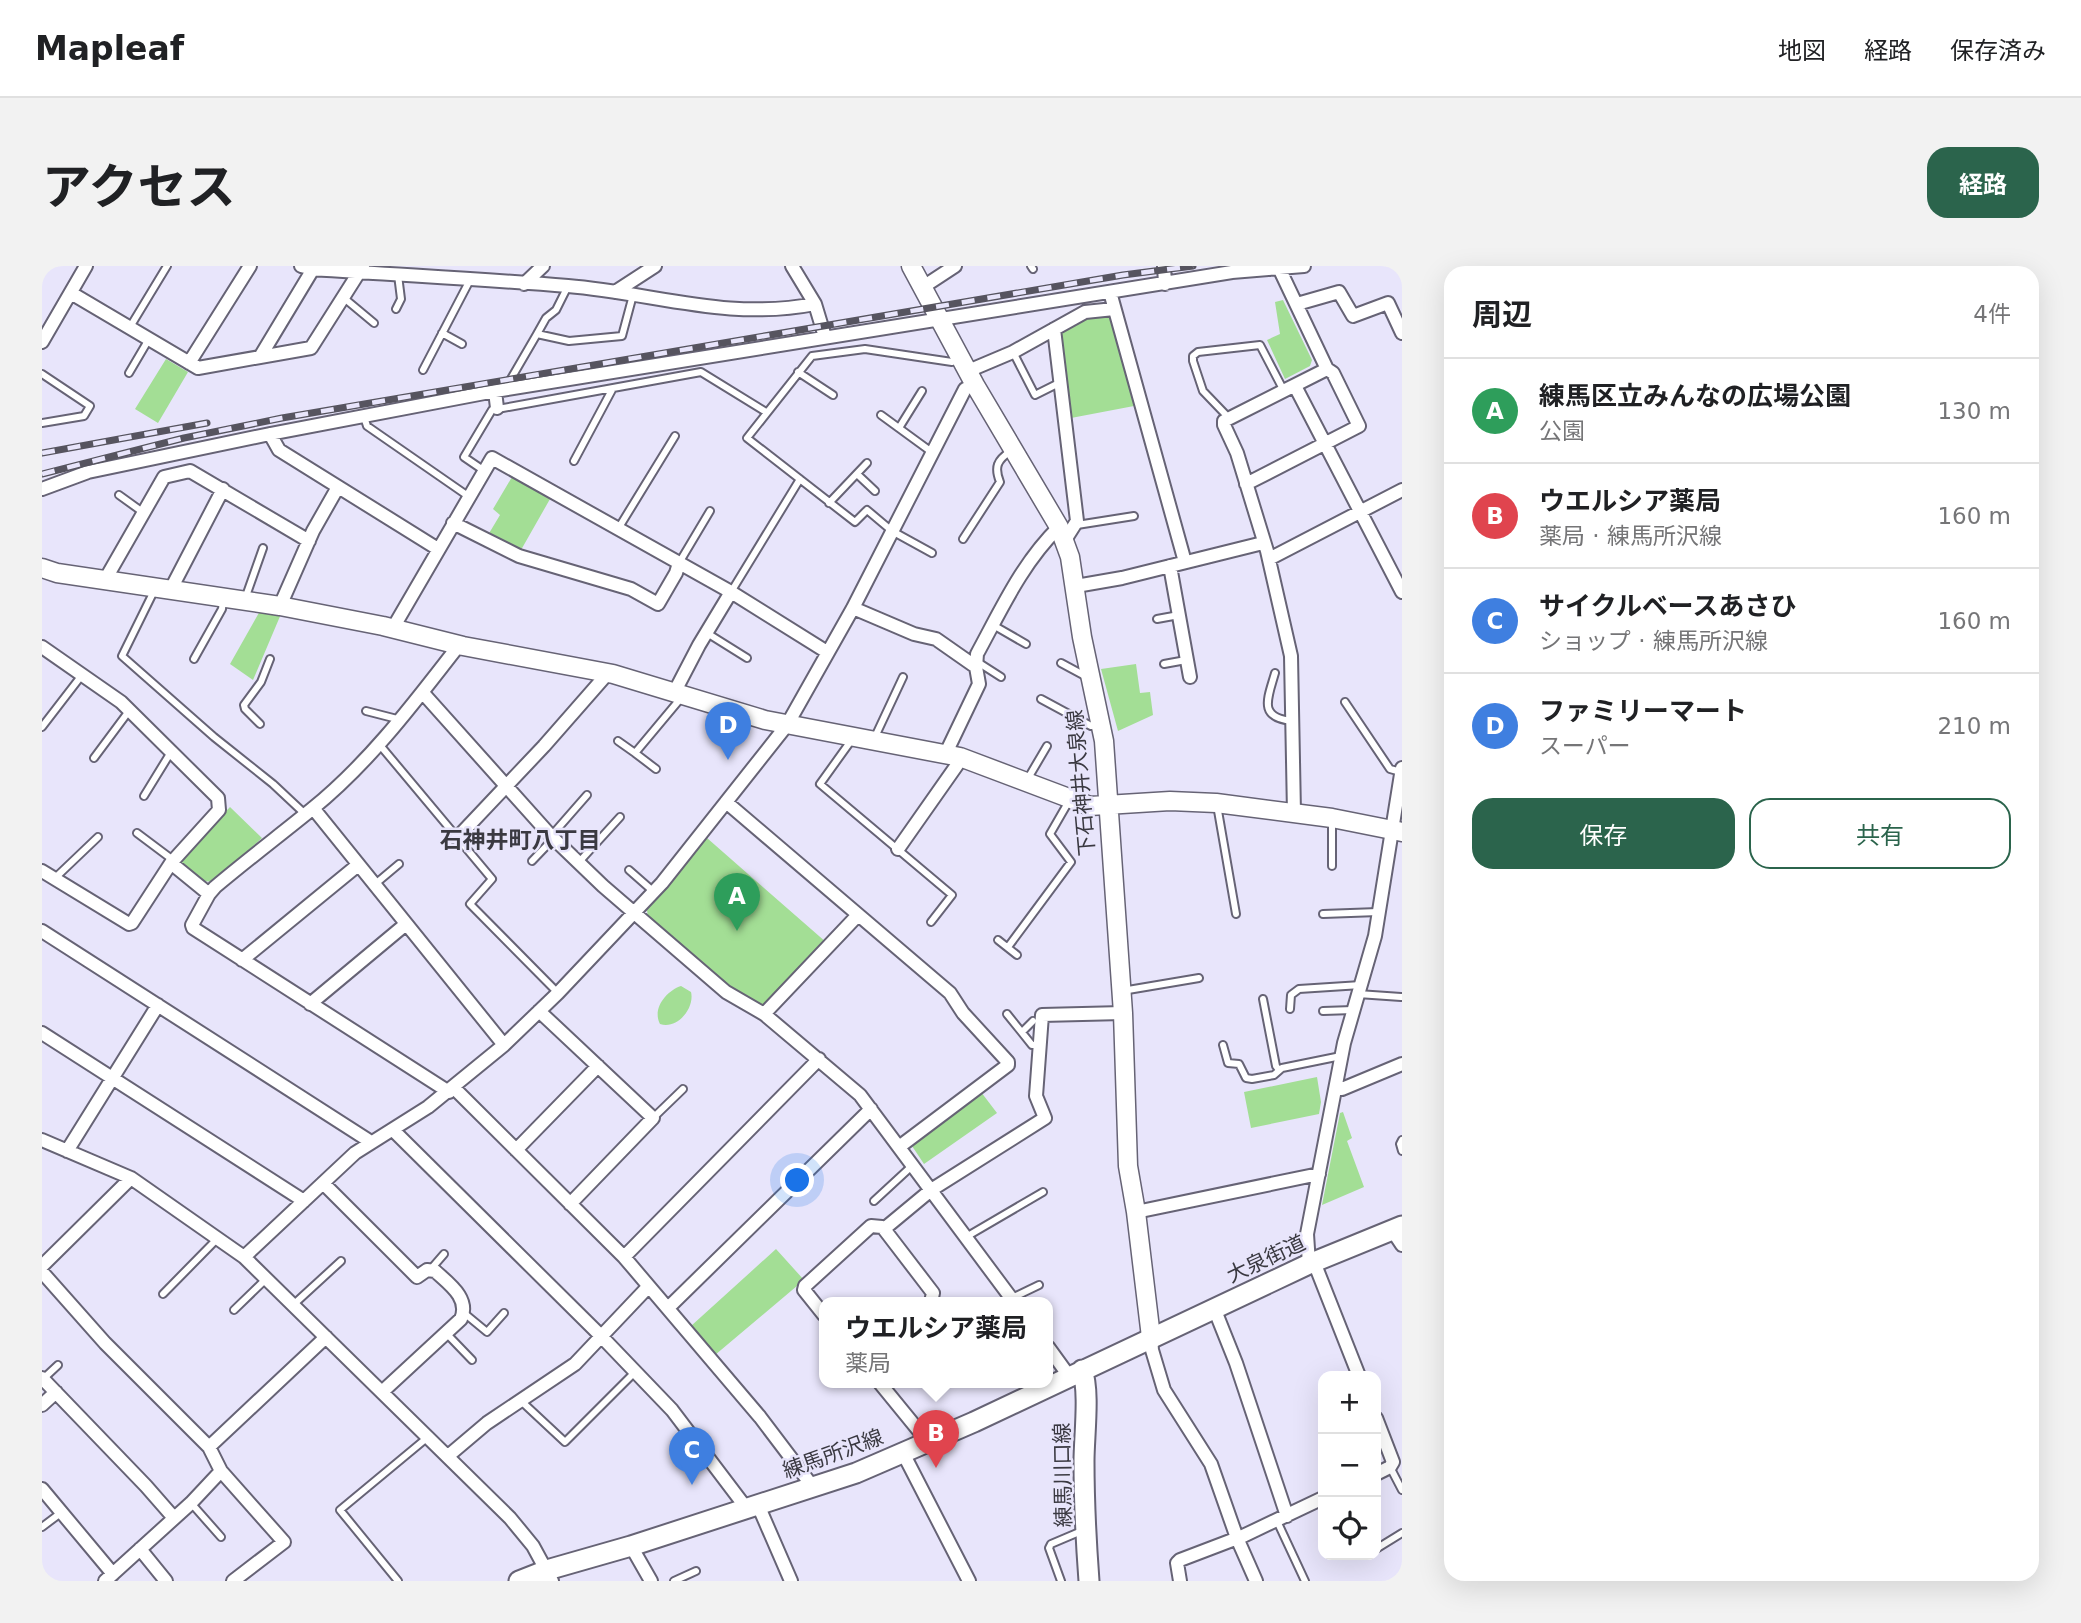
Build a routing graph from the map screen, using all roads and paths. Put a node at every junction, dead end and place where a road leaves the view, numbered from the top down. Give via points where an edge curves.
1 (86, 266) edge
2 (167, 266) edge
3 (250, 266) edge
4 (543, 266) edge
5 (655, 266) edge
6 (792, 266) edge
7 (911, 266) edge
8 (955, 266) edge
9 (1164, 266) edge
10 (1304, 266) edge
11 (307, 268) edge
12 (1279, 268) junction
13 (362, 269) edge
14 (398, 275) junction
15 (470, 280) junction
16 (524, 284) junction
17 (1166, 284) junction
18 (568, 286) junction
19 (923, 287) junction
20 (615, 292) junction
21 (1110, 292) junction
22 (71, 293) junction
23 (633, 295) junction
24 (344, 298) junction
25 (815, 304) junction
26 (1297, 304) junction
27 (396, 309) dead end
28 (1114, 309) junction
29 (939, 319) junction
30 (374, 323) dead end
31 (130, 328) junction
32 (1054, 329) junction
33 (1402, 333) edge
34 (442, 334) junction
35 (537, 334) junction
36 (825, 337) junction
37 (43, 339) edge
38 (149, 339) junction
39 (462, 344) dead end
40 (1013, 352) junction
41 (260, 357) junction
42 (189, 363) junction
43 (1327, 369) junction
44 (423, 370) dead end
45 (968, 371) junction
46 (798, 372) junction
47 (129, 373) dead end
48 (42, 374) edge
49 (1061, 382) junction
50 (612, 388) junction
51 (1289, 388) junction
52 (500, 390) junction
53 (922, 391) dead end
54 (833, 395) dead end
55 (498, 408) junction
56 (766, 412) junction
57 (364, 415) junction
58 (881, 415) dead end
59 (1228, 417) junction
60 (42, 423) edge
61 (899, 428) junction
62 (270, 434) junction
63 (674, 436) dead end
64 (1326, 444) junction
65 (1013, 450) junction
66 (933, 453) junction
67 (573, 461) dead end
68 (867, 463) dead end
69 (483, 470) junction
70 (857, 474) junction
71 (800, 479) junction
72 (1246, 484) junction
73 (338, 487) junction
74 (42, 489) edge
75 (223, 489) junction
76 (1402, 490) edge
77 (875, 491) dead end
78 (119, 495) dead end
79 (468, 496) junction
80 (830, 503) junction
81 (710, 511) dead end
82 (1361, 512) junction
83 (144, 513) junction
84 (1134, 516) dead end
85 (453, 523) junction
86 (618, 529) junction
87 (892, 531) junction
88 (1067, 531) junction
89 (963, 539) dead end
90 (309, 541) junction
91 (1263, 543) junction
92 (263, 548) dead end
93 (438, 549) junction
94 (932, 553) dead end
95 (1269, 559) junction
96 (1185, 562) junction
97 (679, 563) junction
98 (1170, 566) junction
99 (42, 568) edge
100 (105, 580) junction
101 (1076, 586) junction
102 (163, 588) junction
103 (731, 592) junction
104 (1402, 592) edge
105 (223, 598) junction
106 (244, 601) junction
107 (280, 606) junction
108 (853, 608) junction
109 (1179, 615) junction
110 (1157, 619) dead end
111 (993, 625) junction
112 (393, 628) junction
113 (707, 633) junction
114 (459, 645) junction
115 (1026, 645) dead end
116 (42, 647) edge
117 (827, 652) junction
118 (747, 657) dead end
119 (194, 659) dead end
120 (270, 659) dead end
121 (1186, 660) junction
122 (1061, 663) dead end
123 (976, 664) junction
124 (1164, 664) dead end
125 (608, 673) junction
126 (1275, 674) dead end
127 (82, 675) junction
128 (903, 677) dead end
129 (1001, 677) dead end
130 (1189, 677) dead end
131 (1092, 680) junction
132 (423, 693) junction
133 (678, 695) junction
134 (1041, 699) dead end
135 (1345, 702) dead end
136 (129, 710) junction
137 (366, 711) dead end
138 (401, 720) junction
139 (1293, 720) junction
140 (260, 724) dead end
141 (787, 725) junction
142 (1101, 725) junction
143 (42, 727) edge
144 (854, 736) junction
145 (873, 740) junction
146 (618, 741) dead end
147 (379, 744) junction
148 (1047, 746) dead end
149 (171, 752) junction
150 (635, 753) junction
151 (953, 755) junction
152 (94, 758) dead end
153 (656, 769) dead end
154 (1402, 770) edge
155 (1026, 781) junction
156 (506, 786) junction
157 (587, 795) dead end
158 (144, 796) dead end
159 (1070, 799) junction
160 (726, 802) junction
161 (1216, 803) junction
162 (1107, 804) junction
163 (309, 811) junction
164 (1294, 813) junction
165 (620, 817) dead end
166 (1332, 818) junction
167 (1396, 831) edge
168 (137, 833) dead end
169 (98, 837) dead end
170 (553, 837) junction
171 (457, 838) junction
172 (898, 849) junction
173 (532, 861) dead end
174 (172, 862) junction
175 (579, 862) junction
176 (399, 864) dead end
177 (358, 865) junction
178 (1332, 866) dead end
179 (629, 870) dead end
180 (42, 872) edge
181 (54, 879) junction
182 (374, 885) junction
183 (654, 892) junction
184 (209, 894) junction
185 (1380, 912) junction
186 (634, 914) junction
187 (1236, 914) dead end
188 (1323, 914) dead end
189 (857, 916) junction
190 (931, 922) dead end
191 (406, 925) junction
192 (42, 931) edge
193 (998, 940) dead end
194 (1008, 947) junction
195 (1017, 955) dead end
196 (242, 960) junction
197 (1199, 978) dead end
198 (1359, 990) junction
199 (1120, 992) junction
200 (558, 993) junction
201 (1401, 997) edge
202 (1263, 999) dead end
203 (310, 1004) junction
204 (158, 1005) junction
205 (1290, 1010) dead end
206 (1353, 1010) junction
207 (539, 1011) junction
208 (1322, 1011) dead end
209 (1122, 1013) junction
210 (764, 1014) junction
211 (1007, 1014) dead end
212 (1033, 1021) dead end
213 (1022, 1032) junction
214 (42, 1033) edge
215 (504, 1045) junction
216 (1040, 1045) junction
217 (1223, 1045) dead end
218 (1341, 1056) junction
219 (819, 1059) junction
220 (1402, 1064) edge
221 (598, 1066) junction
222 (1279, 1070) junction
223 (112, 1078) junction
224 (683, 1089) dead end
225 (1336, 1089) junction
226 (452, 1090) junction
227 (871, 1109) junction
228 (653, 1118) junction
229 (393, 1130) junction
230 (42, 1140) edge
231 (1402, 1140) edge
232 (371, 1142) junction
233 (899, 1147) junction
234 (516, 1150) junction
235 (67, 1151) junction
236 (1402, 1151) edge
237 (913, 1165) junction
238 (1319, 1174) junction
239 (131, 1178) junction
240 (323, 1183) junction
241 (931, 1190) junction
242 (1043, 1192) dead end
243 (304, 1201) junction
244 (874, 1201) dead end
245 (570, 1204) junction
246 (1136, 1212) junction
247 (884, 1229) junction
248 (1399, 1233) edge
249 (966, 1238) junction
250 (218, 1239) junction
251 (444, 1254) dead end
252 (624, 1257) junction
253 (244, 1258) junction
254 (341, 1261) dead end
255 (1312, 1263) junction
256 (42, 1266) edge
257 (431, 1269) junction
258 (42, 1272) edge
259 (266, 1279) junction
260 (1039, 1284) dead end
261 (649, 1287) junction
262 (163, 1294) dead end
263 (932, 1297) edge
264 (1011, 1297) edge
265 (1018, 1297) edge
266 (293, 1305) junction
267 (668, 1308) junction
268 (819, 1308) edge
269 (1214, 1308) junction
270 (234, 1310) dead end
271 (464, 1313) junction
272 (505, 1313) dead end
273 (446, 1332) junction
274 (601, 1335) junction
275 (326, 1337) junction
276 (1151, 1337) junction
277 (1053, 1352) edge
278 (472, 1360) dead end
279 (58, 1364) dead end
280 (1357, 1371) edge
281 (635, 1372) junction
282 (1076, 1373) junction
283 (43, 1378) edge
284 (1053, 1381) edge
285 (884, 1388) edge
286 (1034, 1388) edge
287 (55, 1392) junction
288 (382, 1392) junction
289 (520, 1400) junction
290 (42, 1405) edge
291 (1381, 1431) edge
292 (428, 1437) junction
293 (928, 1442) junction
294 (209, 1447) junction
295 (903, 1453) junction
296 (448, 1456) junction
297 (1390, 1467) junction
298 (221, 1471) junction
299 (1381, 1472) edge
300 (813, 1487) junction
301 (42, 1489) edge
302 (1402, 1490) edge
303 (1318, 1501) edge
304 (191, 1503) junction
305 (752, 1507) junction
306 (61, 1512) junction
307 (174, 1518) junction
308 (1282, 1518) junction
309 (42, 1527) edge
310 (1085, 1530) junction
311 (1402, 1533) edge
312 (221, 1537) dead end
313 (1237, 1538) junction
314 (632, 1546) junction
315 (1381, 1546) edge
316 (140, 1549) junction
317 (696, 1571) dead end
318 (550, 1575) edge
319 (109, 1577) edge
320 (166, 1581) edge
321 (233, 1581) edge
322 (398, 1581) edge
323 (519, 1581) edge
324 (652, 1581) edge
325 (674, 1581) edge
326 (790, 1581) edge
327 (969, 1581) edge
328 (1061, 1581) edge
329 (1089, 1581) edge
330 (1180, 1581) edge
331 (1256, 1581) edge
332 (1305, 1581) edge

1 - 22 street
2 - 31 lane
3 - 42 street
4 - 16 street
5 - 20 street
6 - 25 street
7 - 19 street, 下石神井大泉線
8 - 19 street
9 - 17 street
10 - 12 street
11 - 13 street
11 - 41 street
12 - 17 street
12 - 26 street
13 - 14 street
13 - 24 street
14 - 15 street
14 - 27 lane via 401,299
15 - 16 street
15 - 34 lane
16 - 18 street
17 - 21 street
18 - 20 street
18 - 35 lane
19 - 29 street, 下石神井大泉線
20 - 23 street
21 - 28 street
21 - 29 street
22 - 31 street
22 - 37 street
23 - 25 street via 699,307 760,311
23 - 35 lane via 622,336 569,341
24 - 30 lane
24 - 41 street via 311,348
25 - 36 street
26 - 33 street via 1339,292 1353,316 1388,303
26 - 43 street
28 - 32 street via 1085,312
28 - 96 street
29 - 36 street
29 - 45 street, 下石神井大泉線
31 - 38 street
32 - 40 street
32 - 49 street
34 - 39 lane
34 - 44 lane
35 - 52 lane
36 - 52 street
38 - 42 street
38 - 47 lane
40 - 45 street
40 - 49 lane via 1035,395
41 - 42 street via 198,368
43 - 51 street
43 - 64 street via 1359,426
45 - 46 lane via 951,362 865,349 812,356
45 - 65 street, 下石神井大泉線
45 - 66 street via 965,389
46 - 54 lane
46 - 56 lane
48 - 60 lane via 90,406 84,416
49 - 88 street
50 - 55 lane
50 - 56 lane via 701,372
50 - 67 lane
51 - 59 street
51 - 59 lane via 1260,345 1198,352 1193,361 1203,391
51 - 64 street
52 - 55 street
52 - 57 street
53 - 61 lane
55 - 69 lane via 492,410 464,457
56 - 71 lane via 747,438
57 - 62 street
57 - 79 lane via 368,426
58 - 61 lane
59 - 72 street via 1224,425
61 - 66 lane
62 - 73 street via 279,450
62 - 74 street via 88,472
63 - 86 lane
64 - 72 street
64 - 82 street
65 - 88 street, 下石神井大泉線
65 - 89 lane via 998,461 1000,482
66 - 87 street
68 - 70 lane
69 - 79 street
69 - 86 street via 492,458
70 - 77 lane
70 - 80 lane
71 - 80 lane
71 - 103 lane
72 - 91 street
73 - 90 street
73 - 93 street
75 - 83 street via 190,471 164,477
75 - 90 street
75 - 102 street
76 - 82 street
78 - 83 lane
79 - 85 street
80 - 87 lane via 855,523 867,510
81 - 97 lane
82 - 95 street
82 - 104 street
83 - 100 street
84 - 88 lane
85 - 93 street
85 - 97 street via 519,556 631,589 657,604
86 - 97 street
87 - 94 lane
87 - 108 street
88 - 101 street, 下石神井大泉線
88 - 111 street via 1040,545
90 - 107 street
91 - 95 street
91 - 96 street
92 - 106 lane
93 - 112 street
95 - 139 street via 1291,656
96 - 98 street
97 - 103 street
98 - 101 street
98 - 109 street
99 - 100 street
100 - 102 street
101 - 131 street, 下石神井大泉線
102 - 105 street
102 - 163 lane via 122,656 214,737
103 - 113 street
103 - 117 street
105 - 106 street
105 - 119 lane via 222,609
106 - 107 street
107 - 112 street
108 - 117 street
108 - 123 street via 936,639
109 - 110 lane
109 - 121 street
111 - 115 lane
111 - 123 street
112 - 114 street
113 - 118 lane
113 - 133 street
114 - 125 street
114 - 132 street
116 - 127 street
117 - 141 street
120 - 140 lane via 244,705
121 - 124 lane
121 - 130 street
122 - 131 lane
123 - 129 lane
123 - 151 street via 979,684
125 - 133 street
125 - 156 street
126 - 139 lane via 1267,708 1278,719
127 - 136 street
127 - 143 lane
128 - 145 lane
131 - 142 street, 下石神井大泉線
132 - 138 street
132 - 156 street
133 - 141 street
133 - 150 lane
134 - 142 lane via 1091,726
135 - 154 lane via 1390,768
136 - 149 street
136 - 152 lane
137 - 138 lane
138 - 147 street
139 - 164 street
141 - 144 street
141 - 160 street
142 - 162 street, 下石神井大泉線
144 - 145 street
144 - 172 lane via 820,784
145 - 151 street
146 - 150 lane
147 - 163 street
147 - 171 lane
148 - 155 lane
149 - 158 lane
149 - 174 street via 220,804
150 - 153 lane
151 - 155 street
151 - 172 street via 957,765
154 - 167 street
155 - 159 street
156 - 170 street
156 - 171 street
157 - 170 lane
159 - 162 street via 1090,806
159 - 194 lane via 1050,834 1071,862
160 - 183 street
160 - 189 street
161 - 162 street
161 - 164 street
161 - 187 lane
162 - 199 street, 下石神井大泉線
163 - 177 street
163 - 184 street
164 - 166 street
165 - 175 lane
166 - 167 street
166 - 178 lane
167 - 185 street
168 - 174 lane
169 - 181 lane
170 - 173 lane
170 - 175 street
171 - 200 lane via 492,879 470,904
172 - 190 lane via 952,895
174 - 181 street via 129,924
174 - 184 street
175 - 186 street
176 - 182 lane
177 - 182 street
177 - 196 street
179 - 183 lane
180 - 181 street
182 - 191 street
183 - 186 street
184 - 196 street via 193,928
185 - 188 lane
185 - 198 street
186 - 200 street
186 - 210 street via 726,992
189 - 210 street
189 - 233 street via 950,993 1009,1062
191 - 203 street
191 - 215 street
192 - 204 street
193 - 194 lane
194 - 195 lane
196 - 203 street
197 - 199 lane
198 - 201 lane
198 - 205 lane via 1300,989 1291,995
198 - 206 street
199 - 209 street, 下石神井大泉線
200 - 207 street
202 - 222 lane
203 - 226 street
204 - 223 street
204 - 232 street
206 - 208 lane
206 - 218 street
207 - 215 street
207 - 221 street
209 - 216 street via 1042,1015
209 - 246 street, 下石神井大泉線 via 1128,1166
210 - 219 street
211 - 213 lane
212 - 213 lane
213 - 216 lane via 1032,1045
214 - 223 street
215 - 226 street
216 - 241 street via 1036,1096 1045,1118
217 - 222 lane via 1227,1063 1239,1065 1246,1078 1274,1075
218 - 222 lane
218 - 225 street
219 - 227 street
219 - 252 street
220 - 225 street
221 - 228 street
221 - 234 street
223 - 235 street
223 - 243 street
224 - 228 lane
225 - 238 street
226 - 229 street
226 - 234 street
227 - 233 street
227 - 267 street
228 - 245 street
229 - 232 street
229 - 274 street
230 - 235 street
231 - 236 lane
232 - 240 street
233 - 237 street
234 - 245 street
235 - 239 street
237 - 241 street
237 - 244 lane
238 - 246 street
238 - 255 street via 1307,1234
239 - 250 street
239 - 256 street
240 - 243 street
240 - 257 street via 417,1277
241 - 247 street
241 - 249 street
242 - 249 lane
243 - 253 street
245 - 252 street
246 - 276 street, 下石神井大泉線
247 - 263 street
247 - 268 street via 871,1226 804,1286
248 - 255 main road, 大泉街道
249 - 264 street
250 - 253 street
250 - 262 lane
251 - 257 lane
252 - 261 street
253 - 259 street
254 - 266 lane
255 - 269 main road, 大泉街道
255 - 280 street
257 - 271 street via 461,1297
258 - 294 street
259 - 266 street
259 - 270 lane
260 - 265 lane
261 - 267 street
261 - 274 street
266 - 275 street
267 - 300 street
269 - 276 main road, 大泉街道
269 - 308 street via 1236,1363
271 - 272 lane via 487,1332
271 - 273 street
273 - 278 lane
273 - 288 street
274 - 281 street
274 - 289 street via 575,1364
275 - 288 street
275 - 294 street
276 - 282 main road, 練馬所沢線
276 - 313 street via 1164,1390 1211,1464
277 - 282 street
279 - 283 lane
281 - 289 lane via 565,1442
281 - 305 street
282 - 284 main road, 練馬所沢線
282 - 310 main road, 練馬川口線 via 1087,1386
283 - 287 street
285 - 293 street
286 - 293 main road, 練馬所沢線
287 - 290 street
287 - 307 street
288 - 292 street
289 - 296 street
291 - 297 street via 1393,1462
292 - 296 street
292 - 322 lane via 340,1510
293 - 295 main road, 練馬所沢線
294 - 298 street
295 - 300 main road, 練馬所沢線
295 - 327 street
296 - 318 street via 510,1518
297 - 299 street
297 - 302 lane
298 - 304 street
298 - 321 street via 284,1542
300 - 305 main road, 練馬所沢線
301 - 306 street
303 - 308 street
304 - 307 street
304 - 312 lane
305 - 314 main road, 練馬所沢線
305 - 326 street
306 - 309 lane
306 - 319 street
307 - 316 street
308 - 313 street
308 - 332 lane
310 - 328 lane via 1049,1548
310 - 329 main road, 練馬川口線
311 - 315 lane
313 - 330 street via 1180,1560
313 - 331 street
314 - 318 main road, 練馬所沢線
314 - 324 street
316 - 319 street
316 - 320 street
317 - 325 lane
318 - 323 main road, 練馬所沢線

